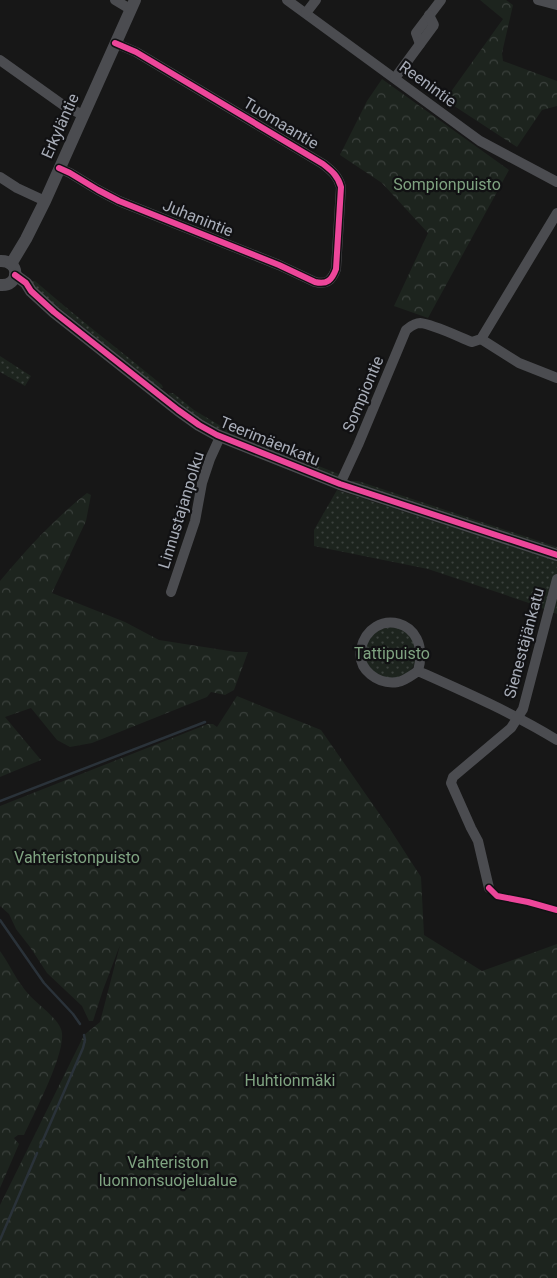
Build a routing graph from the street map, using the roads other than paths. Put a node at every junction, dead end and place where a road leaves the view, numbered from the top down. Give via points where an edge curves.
1 (115, 0) edge
2 (287, 0) edge
3 (316, 0) edge
4 (441, 0) edge
5 (538, 0) edge
6 (132, 4) edge
7 (557, 5) edge
8 (306, 13) junction
9 (115, 43) junction
10 (0, 60) edge
11 (395, 78) junction
12 (83, 115) junction
13 (59, 168) junction
14 (0, 177) edge
15 (557, 182) edge
16 (45, 201) junction
17 (557, 213) edge
18 (7, 274) edge
19 (329, 280) joint
20 (481, 339) junction
21 (557, 378) edge
22 (220, 437) junction
23 (340, 484) junction
24 (557, 555) edge
25 (557, 579) edge
26 (171, 592) dead end
27 (418, 671) junction
28 (518, 718) junction
29 (557, 740) edge
30 (489, 888) dead end

1 - 6 street
2 - 8 street, Reenintie
3 - 8 street
4 - 11 street via 416,33 420,44
5 - 7 street
6 - 9 street, Erkyläntie
8 - 11 street, Reenintie
9 - 12 street, Erkyläntie
9 - 19 street, Tuomaantie via 136,52 314,158 336,175 341,187 336,269
10 - 12 street via 63,105
11 - 15 street, Reenintie via 480,141
12 - 13 street, Erkyläntie
13 - 16 street, Erkyläntie
13 - 19 street, Juhanintie via 119,201 315,282
14 - 16 street
16 - 18 street, Erkyläntie
17 - 20 street
18 - 22 street, Teerimäenkatu via 21,290 31,291 178,410
20 - 21 street via 519,363
20 - 23 street, Sompiontie via 472,342 420,323 406,330
22 - 23 street, Teerimäenkatu
22 - 26 street, Linnustajanpolku via 202,483 194,521
23 - 24 street, Teerimäenkatu
25 - 28 street, Sienestäjänkatu
27 - 27 street via 398,682 376,679 361,661 366,636 381,624 391,622 410,629 419,643 421,661
27 - 28 street
28 - 29 street
28 - 30 street, Sienestäjänkatu via 512,728 451,783 478,841

